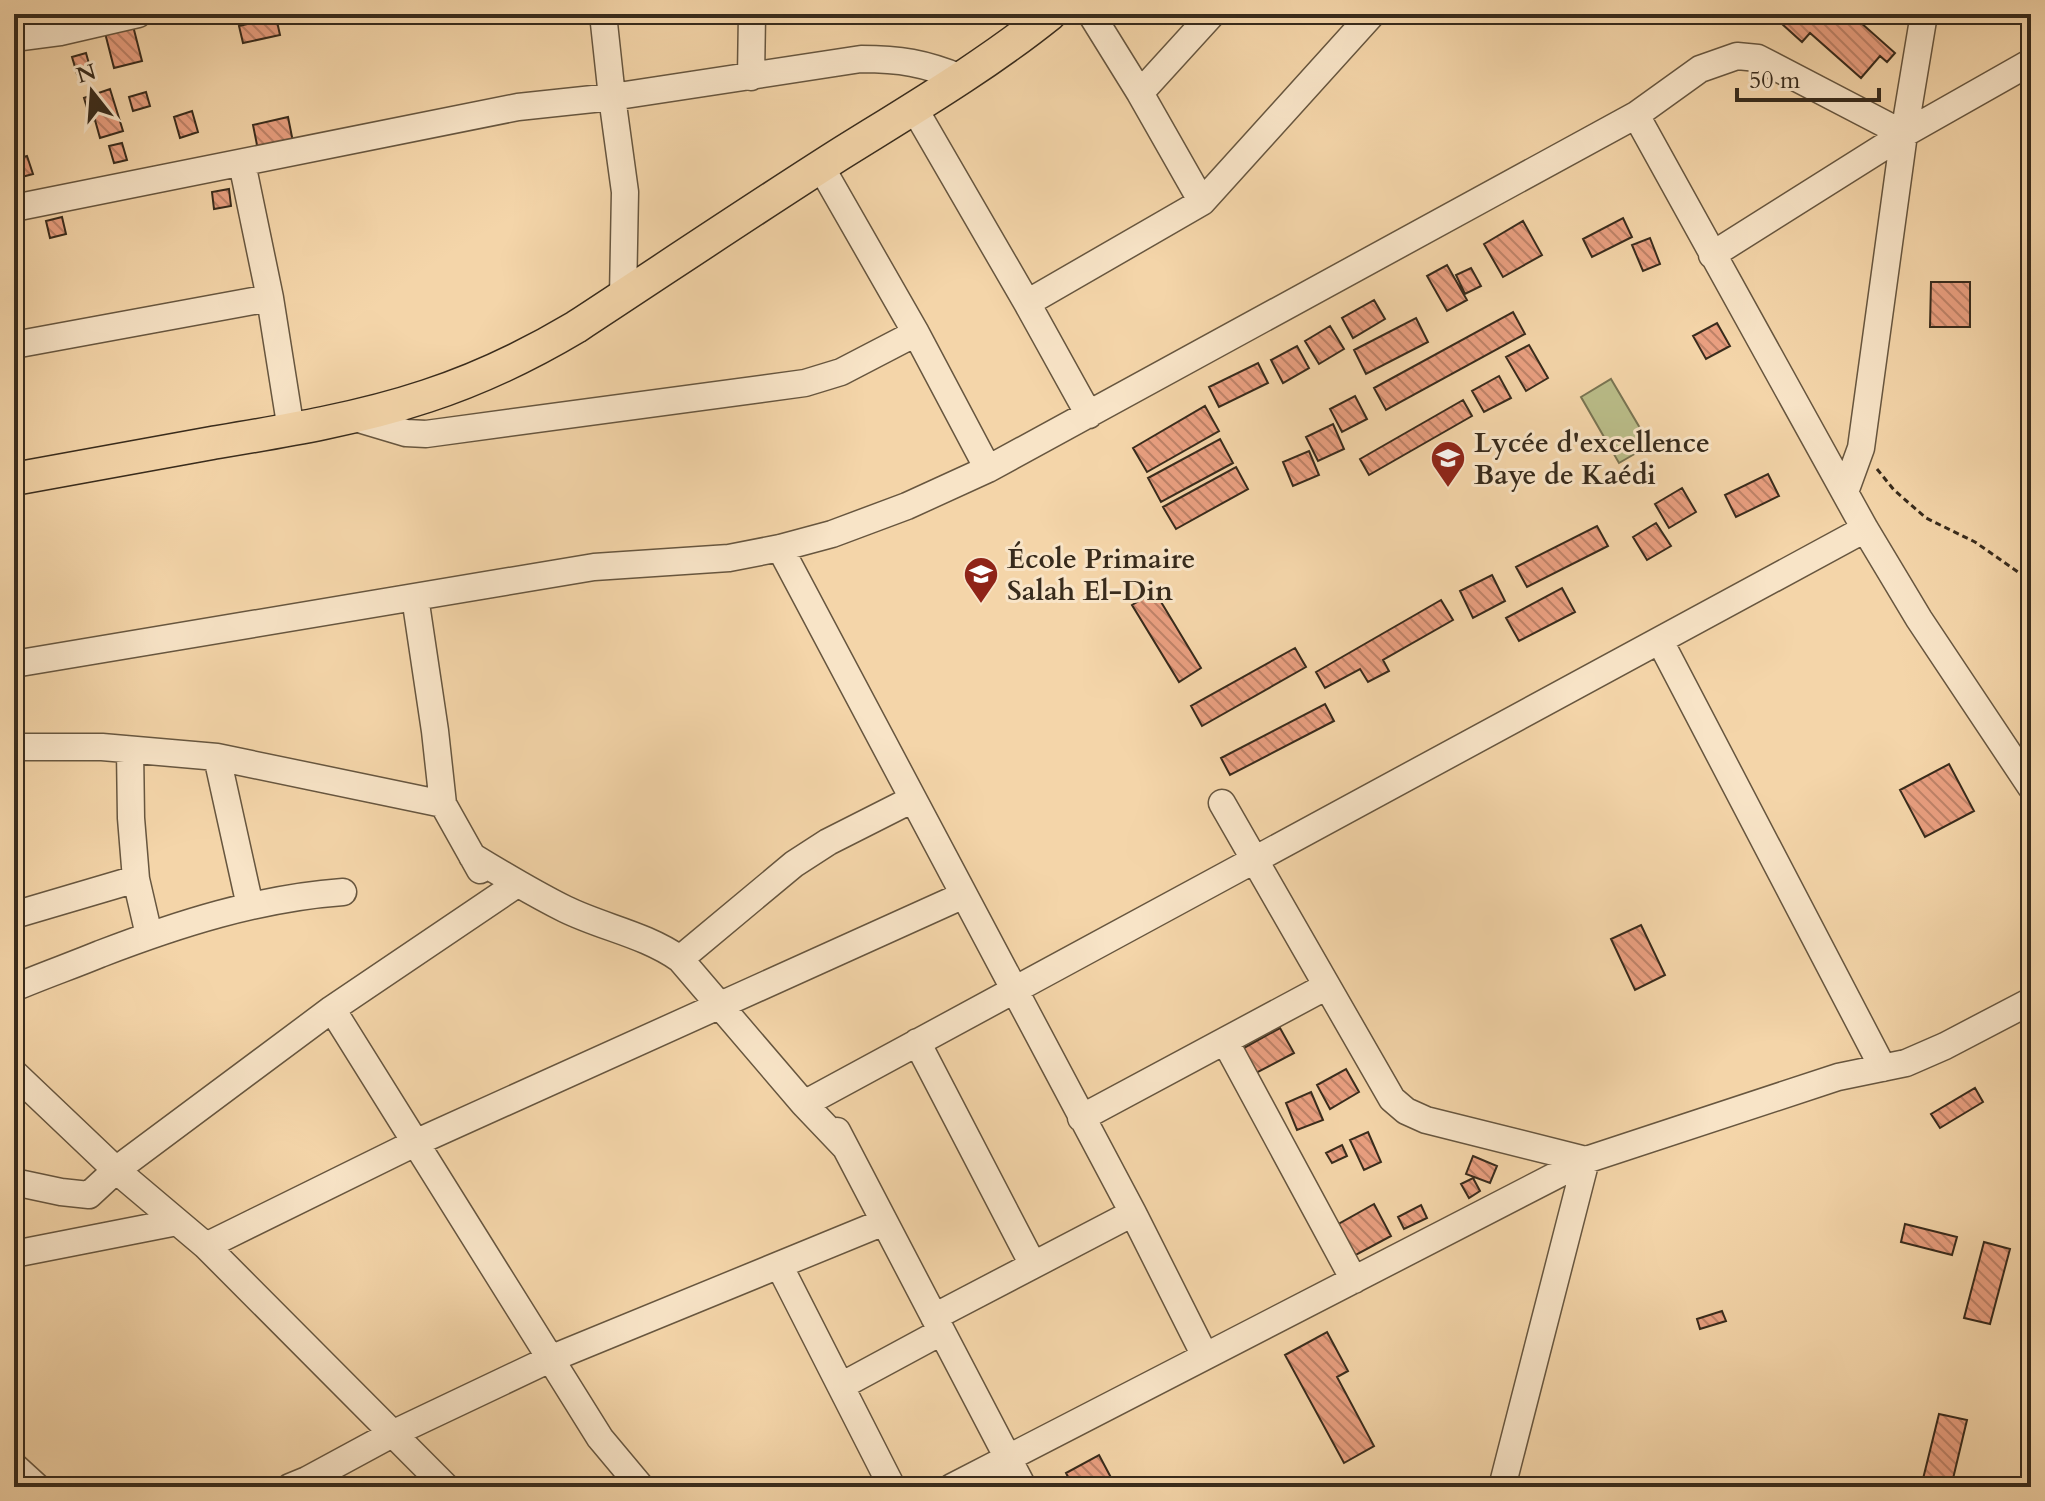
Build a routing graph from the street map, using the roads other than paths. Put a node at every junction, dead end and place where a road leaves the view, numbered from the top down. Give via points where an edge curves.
1 (138, 14) edge
2 (603, 14) edge
3 (752, 14) edge
4 (1050, 14) edge
5 (1091, 14) edge
6 (1212, 14) edge
7 (1372, 14) edge
8 (1924, 14) edge
9 (14, 38) edge
10 (2031, 62) edge
11 (751, 77) junction
12 (961, 78) junction
13 (1140, 93) junction
14 (612, 97) junction
15 (914, 108) junction
16 (1636, 115) junction
17 (1904, 134) junction
18 (242, 163) junction
19 (821, 167) junction
20 (1202, 202) junction
21 (14, 208) edge
22 (1712, 255) junction
23 (623, 296) junction
24 (270, 298) junction
25 (1027, 303) junction
26 (916, 333) junction
27 (14, 345) edge
28 (1089, 415) junction
29 (349, 416) junction
30 (291, 430) junction
31 (988, 469) junction
32 (14, 479) edge
33 (1845, 492) junction
34 (1865, 529) junction
35 (780, 548) junction
36 (415, 597) junction
37 (1660, 641) junction
38 (14, 664) edge
39 (14, 747) edge
40 (130, 750) junction
41 (217, 757) junction
42 (2031, 787) edge
43 (913, 799) junction
44 (1222, 803) dead end
45 (443, 804) junction
46 (1255, 860) junction
47 (136, 879) junction
48 (507, 891) junction
49 (343, 892) dead end
50 (964, 895) junction
51 (250, 906) junction
52 (14, 915) edge
53 (149, 935) junction
54 (680, 959) junction
55 (1327, 986) junction
56 (14, 988) edge
57 (1014, 990) junction
58 (2031, 1001) edge
59 (719, 1007) junction
60 (332, 1009) junction
61 (1225, 1041) junction
62 (917, 1042) junction
63 (1883, 1068) junction
64 (14, 1073) edge
65 (811, 1100) junction
66 (1081, 1118) junction
67 (415, 1143) junction
68 (1586, 1160) junction
69 (116, 1170) junction
70 (14, 1182) edge
71 (1133, 1213) junction
72 (177, 1222) junction
73 (884, 1222) junction
74 (206, 1246) junction
75 (14, 1254) edge
76 (779, 1265) junction
77 (1033, 1265) junction
78 (1354, 1280) junction
79 (938, 1324) junction
80 (1205, 1356) junction
81 (550, 1359) junction
82 (841, 1386) junction
83 (392, 1434) junction
84 (1007, 1458) junction
85 (14, 1466) edge
86 (37, 1487) edge
87 (290, 1487) edge
88 (446, 1487) edge
89 (641, 1487) edge
90 (892, 1487) edge
91 (952, 1487) edge
92 (1023, 1487) edge
93 (1502, 1487) edge

1 - 9 street
2 - 14 street
3 - 11 street
4 - 12 main road
5 - 13 street
6 - 13 street
7 - 20 street
8 - 17 street
10 - 17 street
11 - 12 street via 861,59 893,59
11 - 14 street
12 - 15 main road
13 - 20 street
14 - 18 street via 518,107
14 - 23 street via 625,192
15 - 19 main road
15 - 25 street
16 - 17 street via 1700,69 1737,56 1758,58
16 - 22 street
16 - 28 street
17 - 22 street
17 - 33 street via 1861,448
18 - 21 street
18 - 24 street
19 - 23 main road
19 - 26 street
20 - 25 street
22 - 33 street
23 - 29 main road via 536,351 459,385
24 - 27 street
24 - 30 street
25 - 28 street
26 - 29 street via 841,372 805,383 426,434
26 - 31 street
28 - 31 street
29 - 30 main road
30 - 32 main road
31 - 35 street via 874,520
33 - 34 street
34 - 37 street
34 - 42 street
35 - 36 street via 729,558 594,567
35 - 43 street
36 - 38 street
36 - 45 street
37 - 46 street
37 - 63 street
39 - 40 street
40 - 41 street
40 - 47 street
41 - 45 street
41 - 51 street
43 - 50 street
43 - 54 street via 794,864
44 - 46 street
45 - 48 street via 472,856
46 - 55 street
46 - 57 street
47 - 52 street
47 - 53 street
48 - 54 street via 646,939
48 - 60 street
49 - 51 street
50 - 57 street
50 - 59 street
51 - 53 street
53 - 56 street
54 - 59 street
55 - 61 street
55 - 68 street via 1392,1099 1406,1111
57 - 62 street
57 - 66 street
58 - 63 street via 1945,1046
59 - 65 street
59 - 67 street
60 - 67 street
60 - 69 street
61 - 66 street
61 - 78 street
62 - 65 street
62 - 77 street
63 - 68 street via 1823,1082
64 - 69 street
65 - 73 street via 844,1146
66 - 71 street
67 - 74 street
67 - 81 street
68 - 78 street
68 - 93 street
69 - 70 street via 89,1195
69 - 72 street
71 - 77 street
71 - 80 street
72 - 74 street
72 - 75 street
73 - 76 street
73 - 79 street
74 - 83 street
76 - 81 street
76 - 82 street
77 - 79 street
78 - 80 street
79 - 82 street
79 - 84 street
80 - 84 street
81 - 83 street
81 - 89 street via 600,1438
82 - 90 street
83 - 87 street
83 - 88 street
84 - 91 street
84 - 92 street
85 - 86 street

